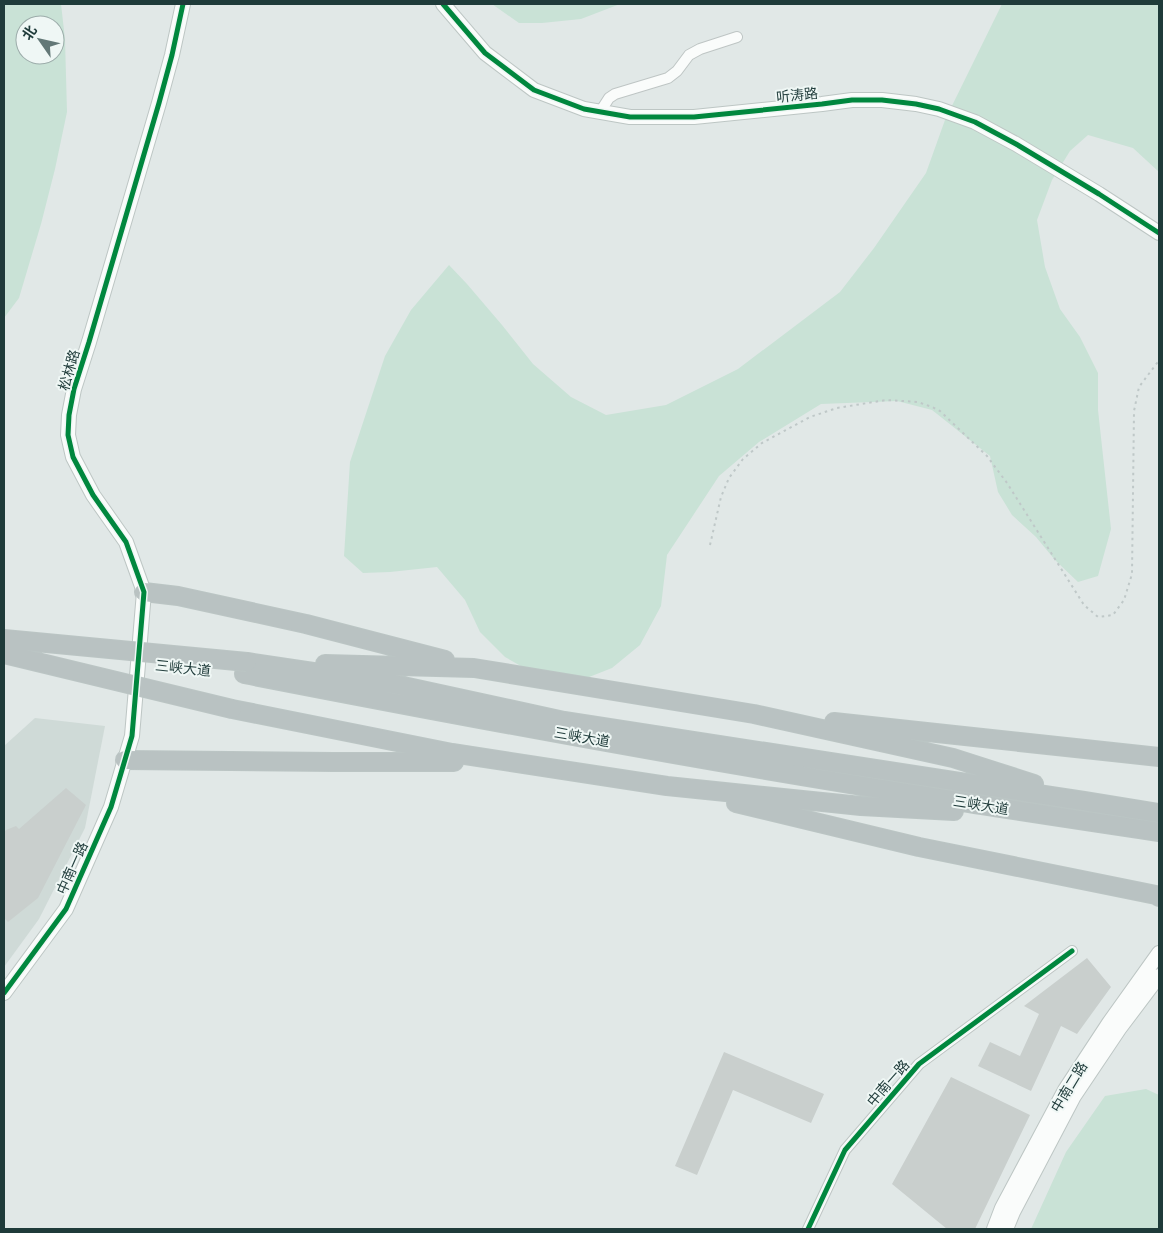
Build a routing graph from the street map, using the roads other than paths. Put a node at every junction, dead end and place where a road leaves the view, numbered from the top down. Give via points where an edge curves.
1 (183, 4) edge
2 (444, 4) edge
3 (737, 37) dead end
4 (600, 112) junction
5 (1159, 233) edge
6 (144, 592) junction
7 (4, 639) edge
8 (4, 652) edge
9 (245, 668) junction
10 (474, 668) junction
11 (754, 714) junction
12 (132, 736) joint
13 (1159, 757) edge
14 (125, 760) junction
15 (518, 763) junction
16 (667, 786) junction
17 (1084, 801) junction
18 (1159, 814) edge
19 (1066, 818) junction
20 (1159, 832) edge
21 (1158, 894) edge
22 (1072, 951) dead end
23 (1159, 953) edge
24 (1159, 976) edge
25 (4, 993) edge
26 (808, 1229) edge
27 (994, 1229) edge
28 (1006, 1229) edge

1 - 6 street, 松林路 via 159,102 69,415 68,435 73,457 93,496 126,542
2 - 4 street, 听涛路 via 485,53 534,90
3 - 4 street via 689,55 668,78 615,94
4 - 5 street, 听涛路 via 630,118 694,117 852,100 916,104 975,122
6 - 10 highway via 178,596 306,624
6 - 12 street, 松林路
7 - 9 highway, 三峡大道, bridge
8 - 9 highway, 三峡大道
8 - 15 highway, bridge via 232,709
9 - 10 highway
9 - 17 highway, 三峡大道 via 394,684 564,721
9 - 19 highway, 三峡大道 via 456,715
10 - 11 highway
11 - 13 highway
11 - 17 highway via 953,758
12 - 14 street, 中南一路
14 - 15 highway
14 - 25 street, 中南一路 via 111,808 66,908
15 - 16 highway
16 - 19 highway via 861,806
16 - 21 highway via 919,847
17 - 18 highway, 三峡大道
19 - 20 highway, 三峡大道
22 - 26 street, 中南一路 via 919,1064 845,1150
23 - 27 street, 中南二路 via 1065,1090
24 - 28 street, 中南二路 via 1074,1096

